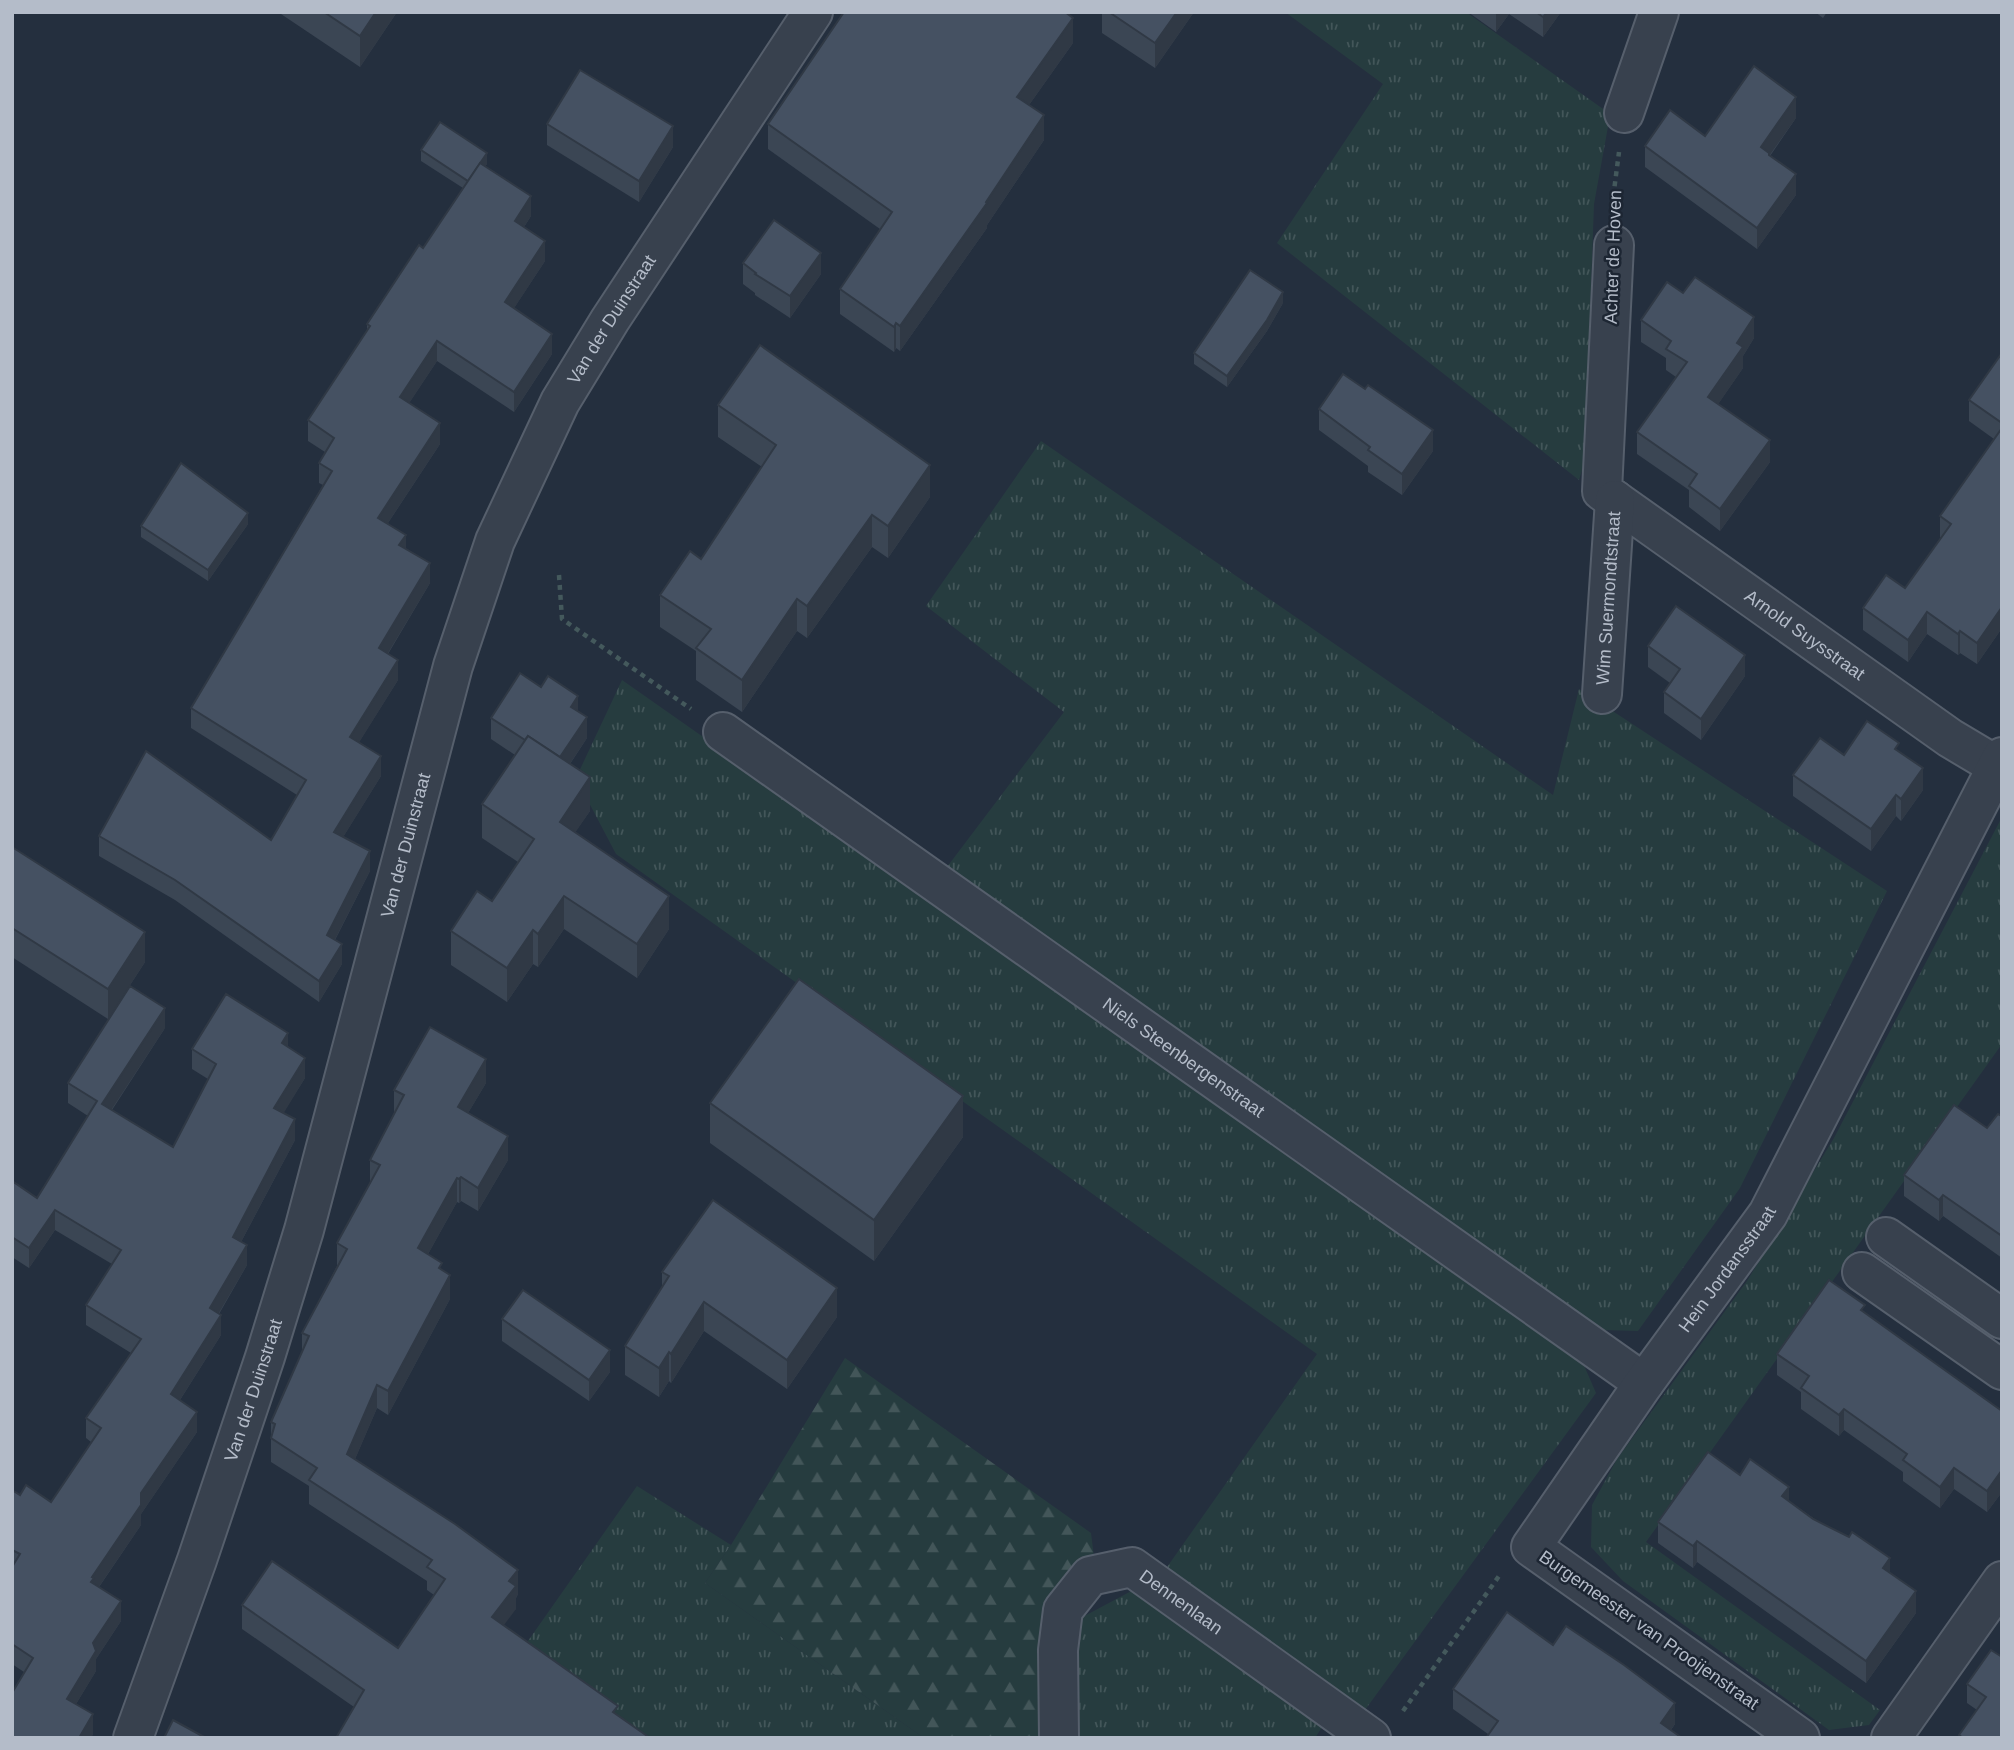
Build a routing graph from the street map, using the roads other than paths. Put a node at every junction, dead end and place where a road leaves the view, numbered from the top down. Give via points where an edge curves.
1 (813, 12) edge
2 (1659, 12) edge
3 (1624, 113) road end
4 (1614, 245) road end
5 (1615, 500) junction
6 (1602, 694) dead end
7 (723, 732) road end
8 (1999, 761) edge
9 (1886, 1237) dead end
10 (1862, 1272) dead end
11 (2002, 1319) edge
12 (2002, 1370) edge
13 (1644, 1383) junction
14 (1531, 1547) joint
15 (2002, 1581) edge
16 (1385, 1727) edge
17 (133, 1738) edge
18 (1059, 1738) edge
19 (1800, 1738) edge
20 (1891, 1738) edge

1 - 17 street, Van der Duinstraat via 560,402 495,541 453,666 273,1332
2 - 3 street
4 - 5 street, Achter de Hoven via 1602,491
5 - 6 street, Wim Suermondtstraat
5 - 8 street, Arnold Suysstraat via 1950,738
7 - 13 street, Niels Steenbergenstraat
8 - 13 street, Hein Jordansstraat via 1768,1214
9 - 11 street
10 - 12 street
13 - 14 street, Hein Jordansstraat
14 - 19 street, Burgemeester van Prooijenstraat
15 - 20 street
16 - 18 street, Dennenlaan via 1132,1567 1090,1576 1063,1610 1058,1650

